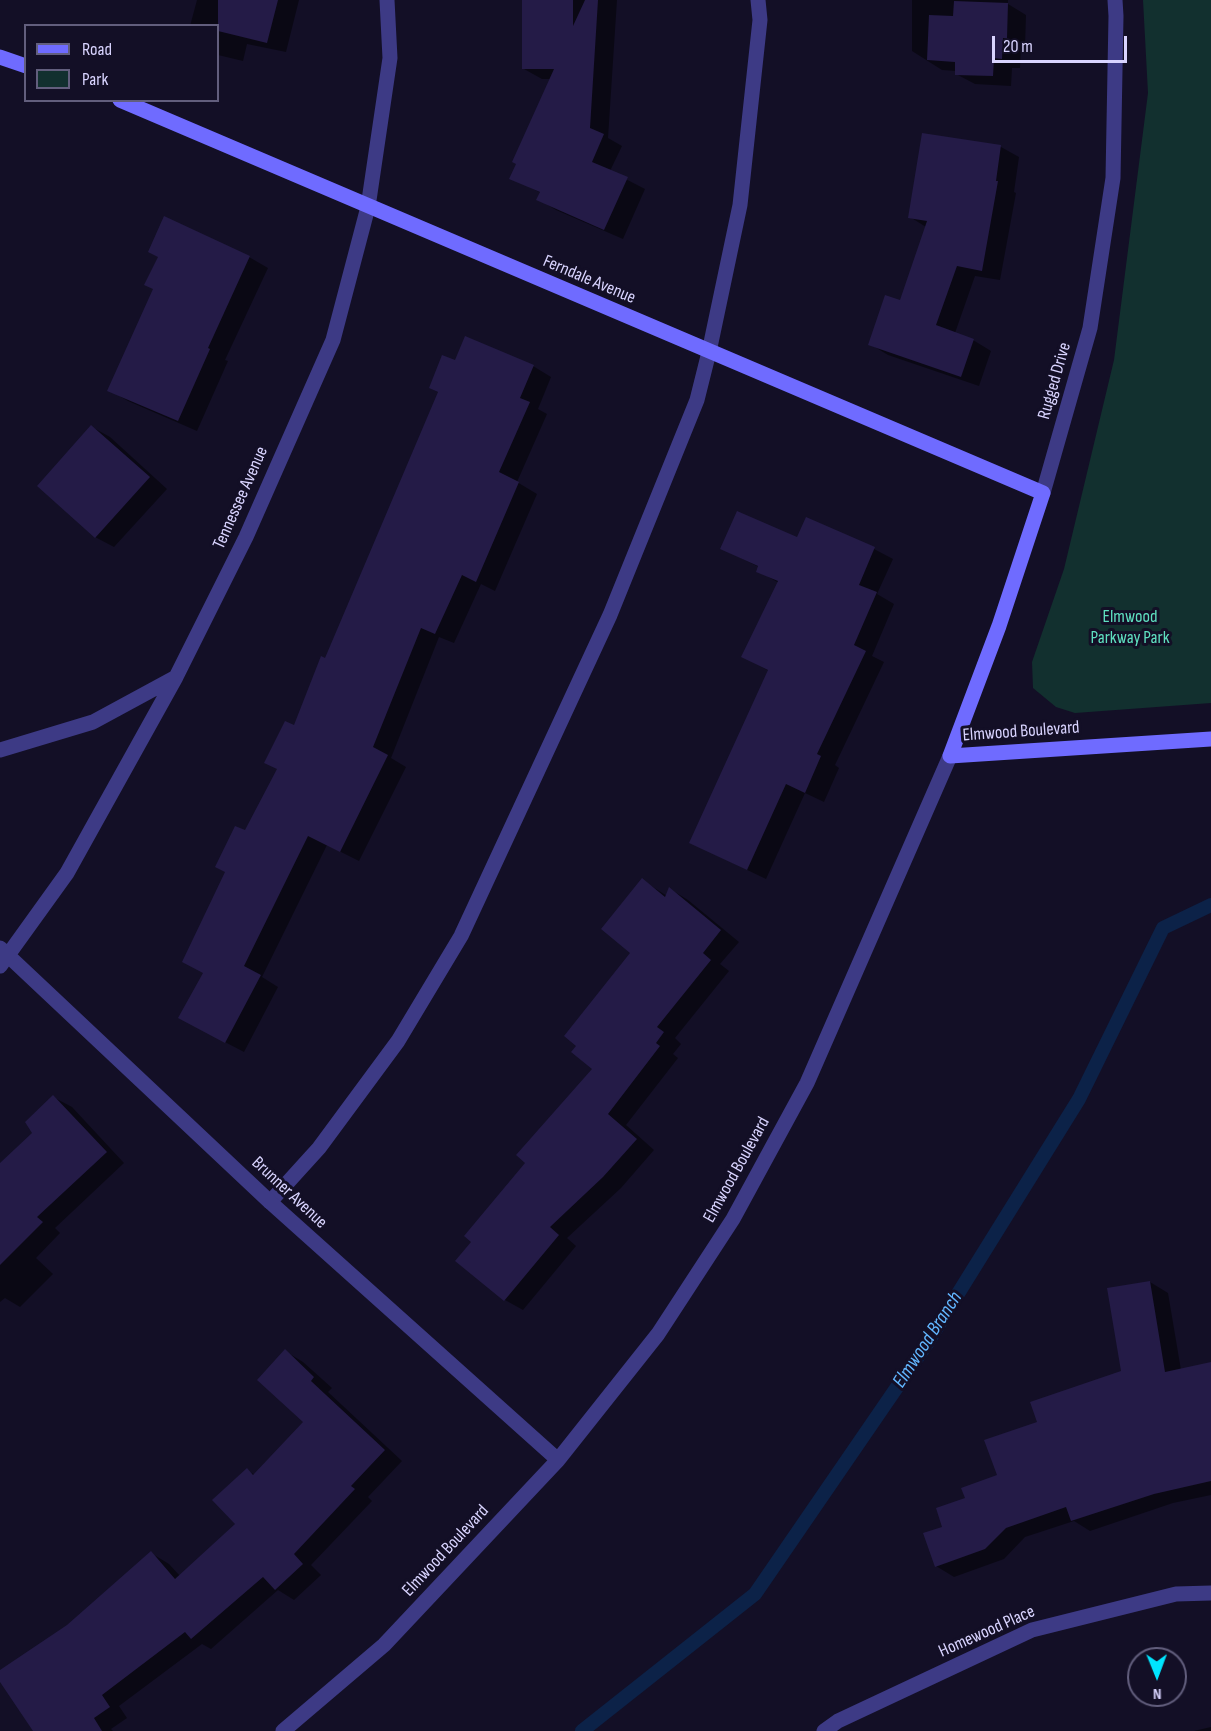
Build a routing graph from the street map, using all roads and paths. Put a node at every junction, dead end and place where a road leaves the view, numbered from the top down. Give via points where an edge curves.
1 (387, 0) edge
2 (758, 0) edge
3 (1114, 0) edge
4 (0, 57) edge
5 (24, 65) edge
6 (125, 102) edge
7 (368, 207) junction
8 (710, 352) junction
9 (1043, 493) junction
10 (176, 677) junction
11 (1211, 739) edge
12 (0, 750) edge
13 (950, 756) junction
14 (3, 956) edge
15 (270, 1202) junction
16 (558, 1460) junction
17 (1211, 1593) edge
18 (283, 1731) edge
19 (824, 1731) edge

1 - 7 street, Tennessee Avenue via 390,57
2 - 8 street via 760,20 740,205
3 - 9 street, Rugged Drive via 1113,178 1090,328
4 - 5 street
6 - 7 street, Ferndale Avenue
7 - 8 street, Ferndale Avenue
7 - 10 street, Tennessee Avenue via 333,340 246,537
8 - 9 street, Ferndale Avenue
8 - 15 street via 697,400 610,615 461,936 398,1041 319,1148
9 - 13 street, Rugged Drive
10 - 12 street via 93,722
10 - 14 street, Tennessee Avenue via 67,873
11 - 13 street, Elmwood Boulevard
13 - 16 street, Elmwood Boulevard via 807,1083 734,1219 658,1334
14 - 15 street, Brunner Avenue
15 - 16 street, Brunner Avenue
16 - 18 street, Elmwood Boulevard via 384,1645
17 - 19 street, Homewood Place via 1176,1594 1032,1630

